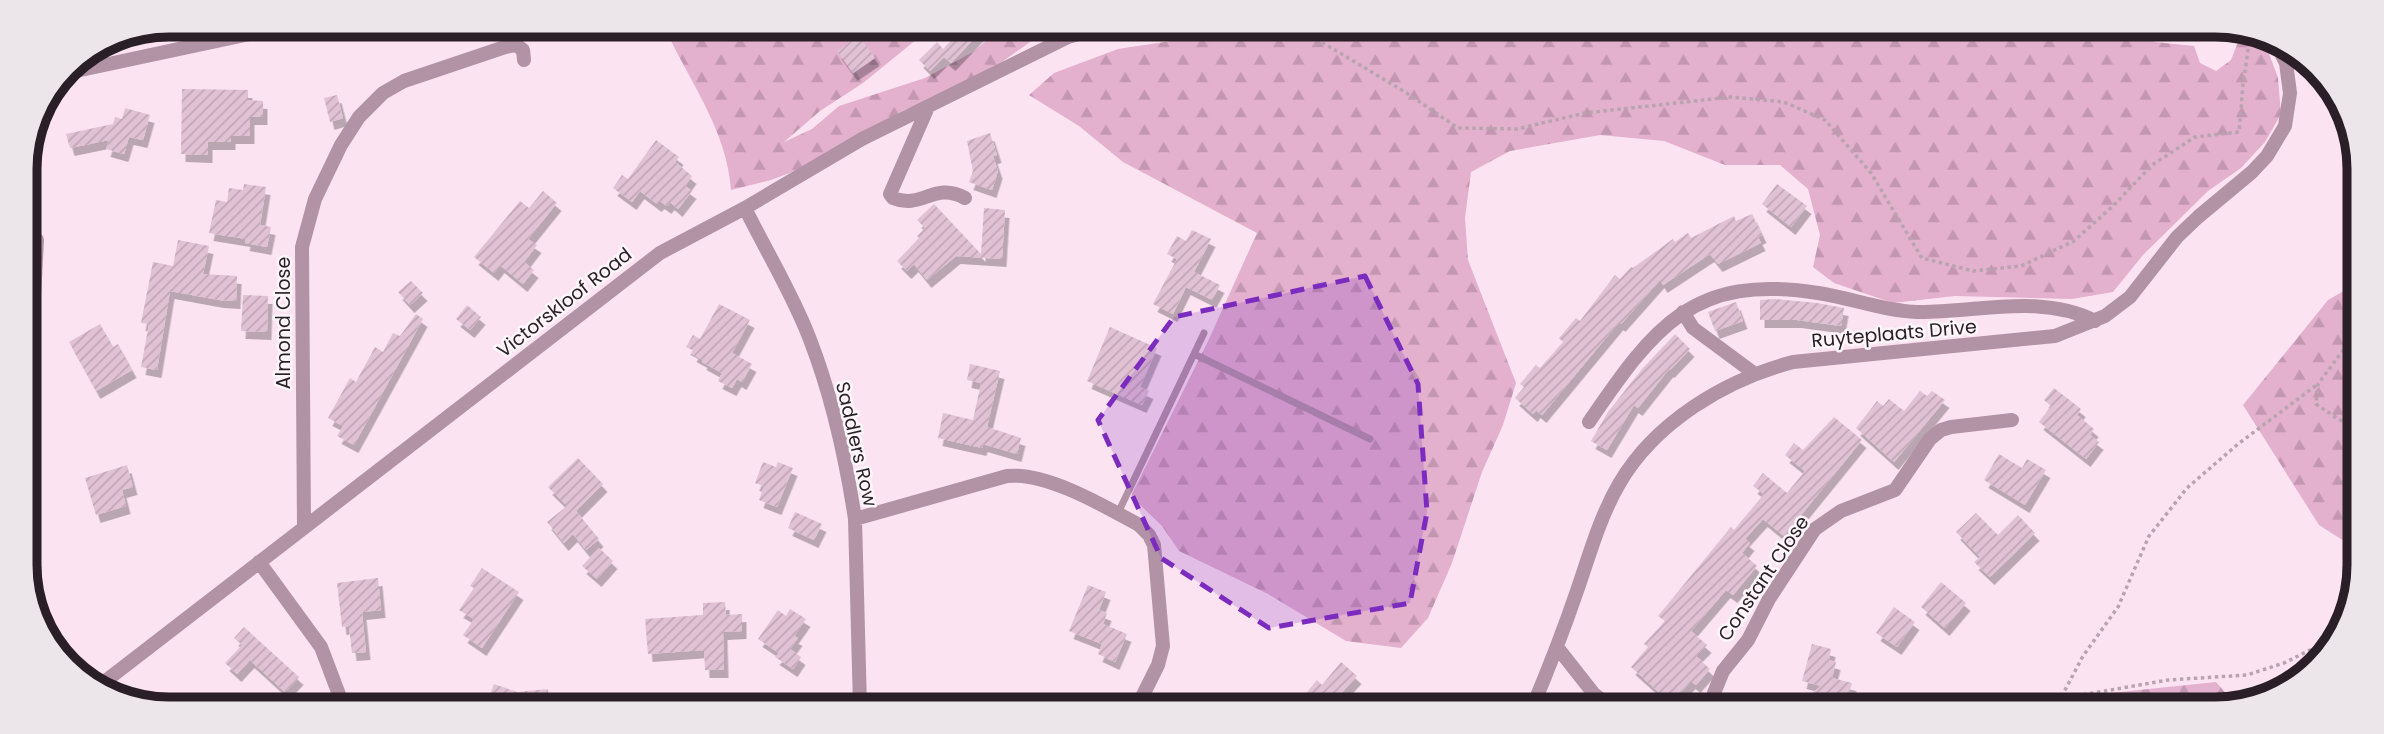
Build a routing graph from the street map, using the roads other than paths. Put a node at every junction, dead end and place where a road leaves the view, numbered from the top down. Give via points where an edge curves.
1 (235, 37) edge
2 (1068, 37) edge
3 (2282, 55) edge
4 (524, 60) dead end
5 (82, 70) edge
6 (928, 107) junction
7 (965, 198) dead end
8 (745, 208) junction
9 (1683, 312) junction
10 (2095, 321) junction
11 (1204, 333) dead end
12 (1194, 354) junction
13 (1755, 374) junction
14 (2012, 420) dead end
15 (1589, 422) dead end
16 (1370, 439) dead end
17 (1118, 514) junction
18 (855, 519) junction
19 (304, 526) junction
20 (259, 562) junction
21 (1558, 647) junction
22 (105, 681) edge
23 (340, 697) edge
24 (860, 697) edge
25 (1142, 697) edge
26 (1537, 697) edge
27 (1598, 697) edge
28 (1713, 697) edge

1 - 5 street
2 - 6 street, Victorskloof Road
3 - 10 street, Ruyteplaats Drive via 2290,93 2285,126 2267,156 2177,237 2130,297
4 - 19 street, Almond Close via 523,50 516,45 505,47 404,81 383,93 359,117 315,199 302,247
6 - 7 street via 890,194 900,201 915,201 940,191
6 - 8 street, Victorskloof Road via 862,139
8 - 18 street, Saddlers Row via 809,338 831,407
8 - 19 street, Victorskloof Road via 646,263
9 - 10 street via 1712,297 1767,288 1821,293 1916,312 2010,306 2076,312
9 - 13 street via 1699,332
9 - 15 street via 1632,362
10 - 13 street, Ruyteplaats Drive via 2055,336 1793,362
11 - 12 lane
12 - 16 lane
12 - 17 lane
13 - 21 street, Ruyteplaats Drive via 1696,404 1669,425 1620,481 1600,522
14 - 28 street, Constant Close via 1941,430 1895,490 1840,511 1815,529 1748,640 1723,671
17 - 18 street via 1048,481 1017,475
17 - 25 street via 1139,525 1154,545 1163,646
18 - 24 street, Saddlers Row
19 - 20 street, Victorskloof Road
20 - 22 street, Victorskloof Road
20 - 23 street via 321,647
21 - 26 street, Ruyteplaats Drive
21 - 27 street

